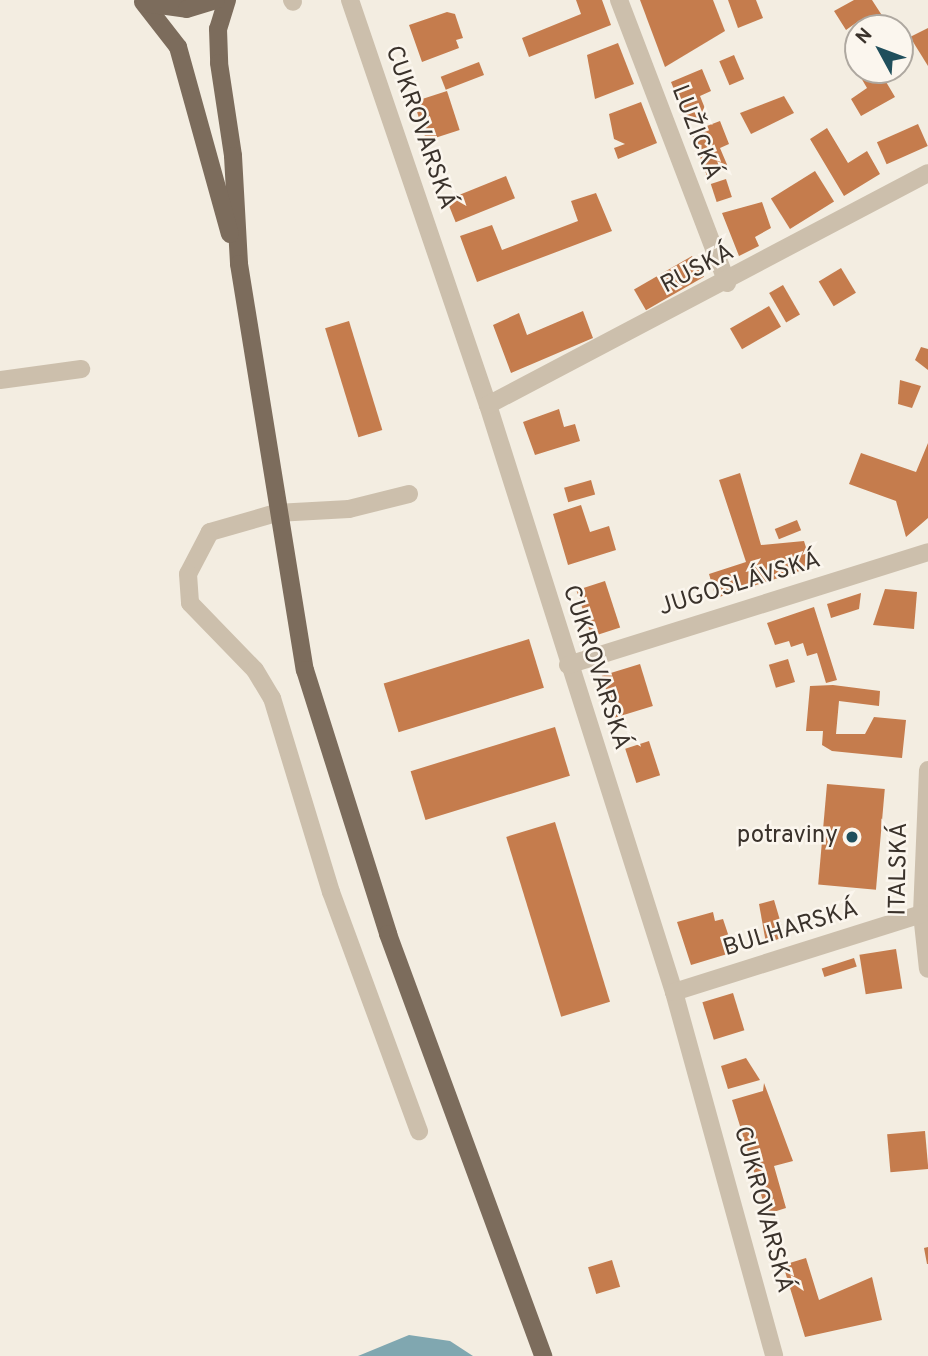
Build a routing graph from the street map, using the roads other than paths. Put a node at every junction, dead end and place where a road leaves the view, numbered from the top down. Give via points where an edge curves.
1 (216, 0) edge
2 (227, 0) edge
3 (350, 0) edge
4 (619, 0) edge
5 (141, 1) edge
6 (928, 173) edge
7 (239, 264) junction
8 (727, 283) junction
9 (81, 369) dead end
10 (0, 380) edge
11 (488, 405) junction
12 (410, 494) dead end
13 (276, 513) junction
14 (928, 552) edge
15 (568, 665) junction
16 (928, 770) edge
17 (922, 914) junction
18 (928, 969) edge
19 (674, 992) junction
20 (419, 1131) dead end
21 (543, 1356) edge
22 (774, 1356) edge

1 - 5 main road via 175,10
2 - 7 main road via 218,29 219,63 233,156
3 - 11 street, CUKROVARSKÁ
4 - 8 street, LUŽICKÁ
5 - 7 main road via 178,47
6 - 8 street, RUSKÁ
7 - 13 main road
8 - 11 street, RUSKÁ
9 - 10 street
11 - 15 street, CUKROVARSKÁ
12 - 13 street via 349,509
13 - 20 street via 210,531 188,574 190,603 255,670 272,698 331,892
13 - 21 main road via 304,670 326,748
14 - 15 street, JUGOSLÁVSKÁ
15 - 19 street, CUKROVARSKÁ
16 - 17 street, ITALSKÁ
17 - 18 street, ITALSKÁ
17 - 19 street, BULHARSKÁ
19 - 22 street, CUKROVARSKÁ

